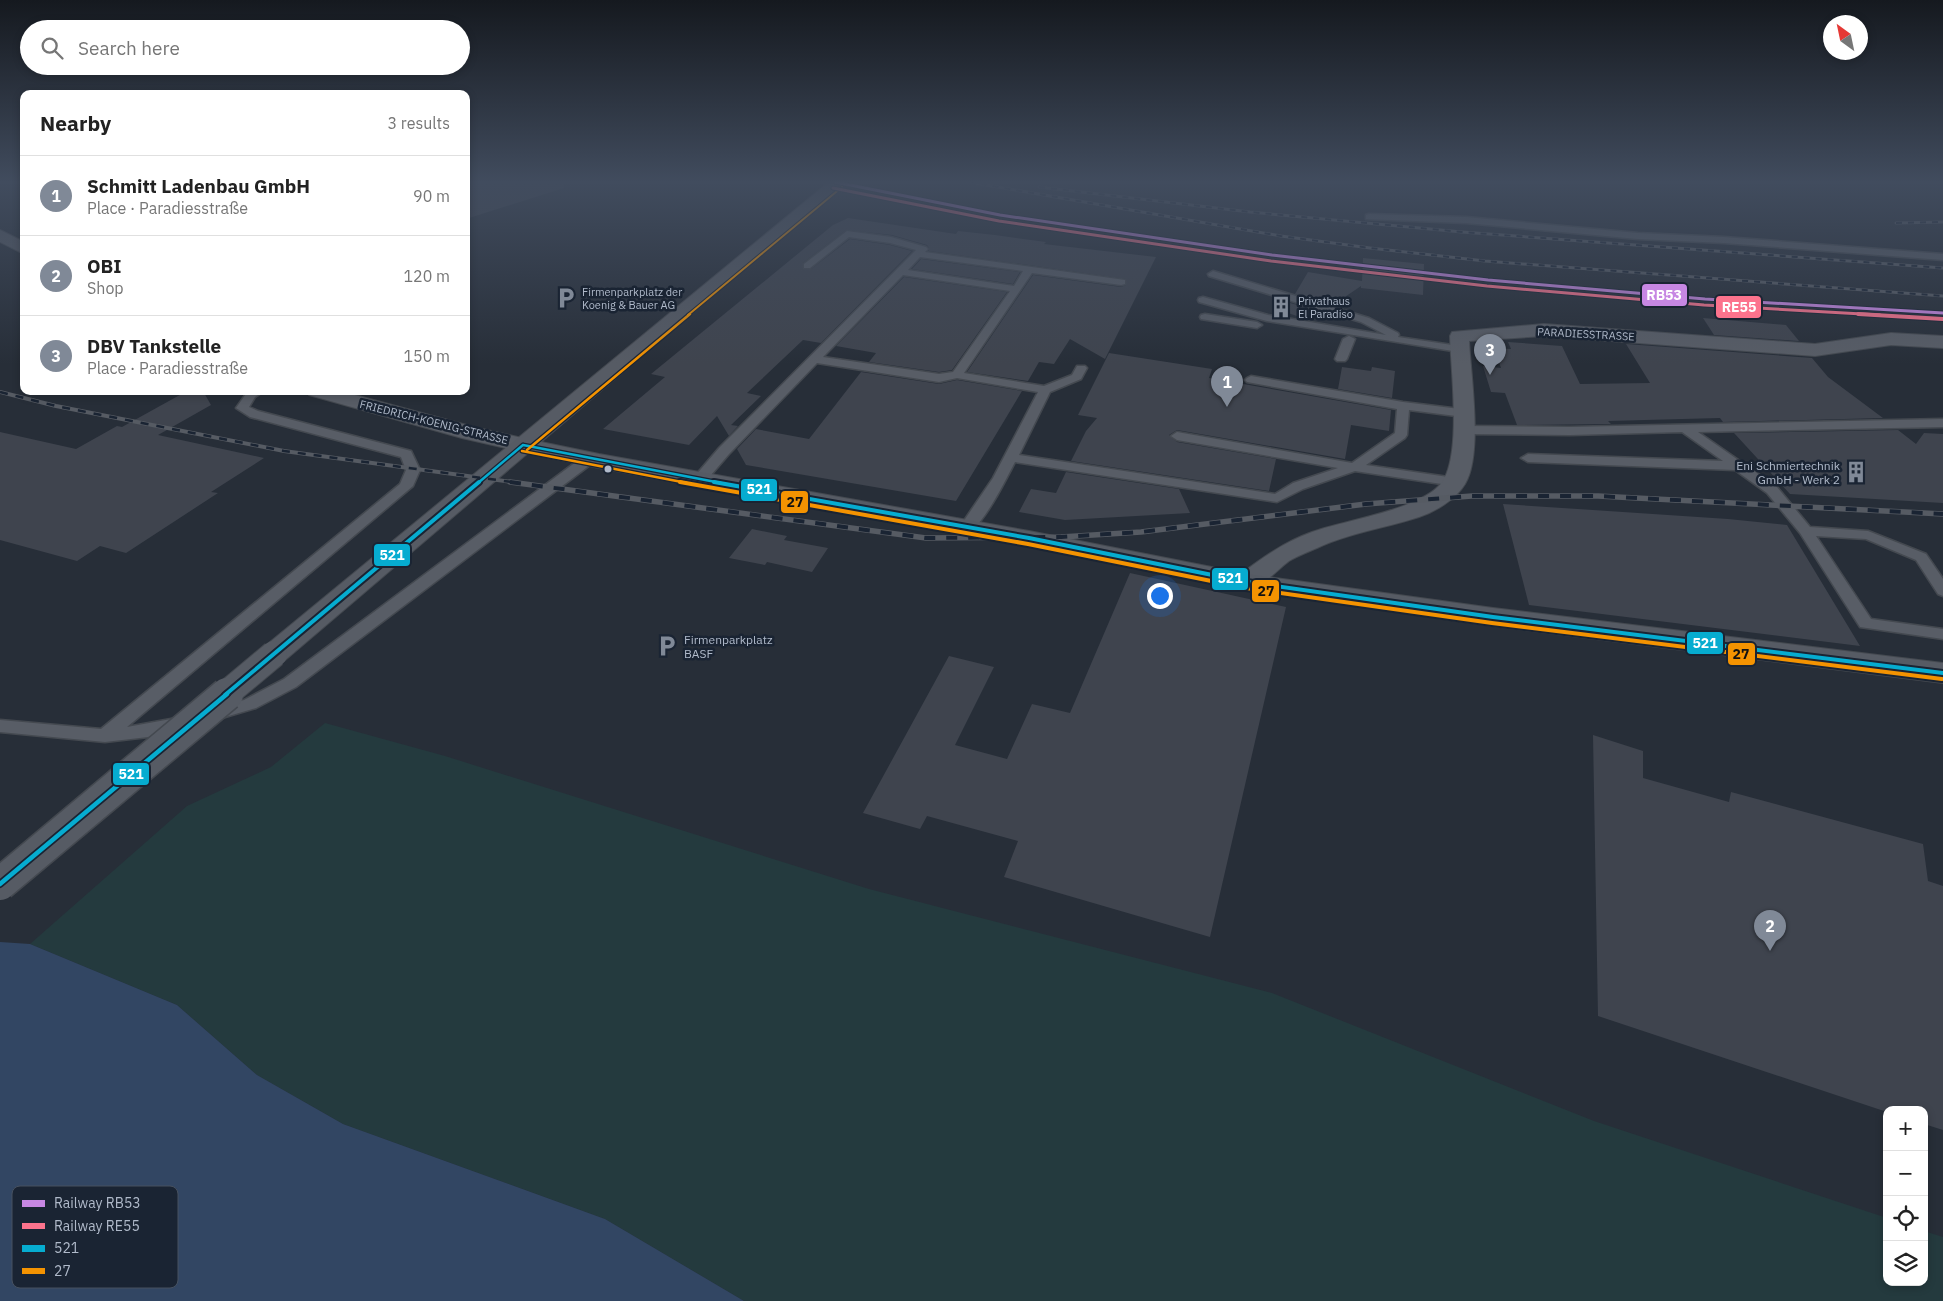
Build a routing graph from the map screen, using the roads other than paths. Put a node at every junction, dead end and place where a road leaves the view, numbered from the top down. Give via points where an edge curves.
1 (765, 243) edge
2 (836, 243) edge
3 (900, 243) edge
4 (1759, 243) edge
5 (918, 254) junction
6 (1943, 257) edge
7 (806, 266) dead end
8 (1030, 270) junction
9 (901, 272) junction
10 (1213, 274) dead end
11 (1121, 282) dead end
12 (1016, 289) junction
13 (1203, 300) dead end
14 (1205, 317) dead end
15 (1349, 339) junction
16 (1407, 342) junction
17 (1943, 342) edge
18 (1459, 352) junction
19 (815, 359) junction
20 (1342, 359) dead end
21 (1081, 368) dead end
22 (957, 375) junction
23 (1251, 380) dead end
24 (1045, 390) junction
25 (250, 395) edge
26 (330, 395) edge
27 (1403, 406) junction
28 (1464, 422) junction
29 (1943, 424) edge
30 (1684, 428) junction
31 (1177, 436) dead end
32 (523, 445) junction
33 (1012, 458) junction
34 (1528, 458) dead end
35 (589, 459) junction
36 (1739, 466) junction
37 (1354, 467) junction
38 (700, 479) junction
39 (1455, 482) junction
40 (966, 528) junction
41 (1806, 531) junction
42 (1247, 582) junction
43 (1943, 591) edge
44 (1943, 634) edge
45 (1943, 673) edge
46 (0, 726) edge
47 (105, 736) junction
48 (0, 884) edge

1 - 32 main road
2 - 7 lane
3 - 5 lane via 923,250
4 - 6 lane
5 - 8 lane
5 - 9 lane
8 - 11 lane
8 - 12 lane
9 - 12 lane
9 - 19 lane
10 - 16 lane via 1365,320
12 - 22 lane
13 - 16 lane via 1267,318
14 - 15 lane
15 - 18 lane via 1408,350
15 - 20 lane
16 - 18 lane
17 - 18 street, PARADIESSTRASSE via 1891,339 1815,350 1544,330 1459,336
18 - 28 street
19 - 22 lane via 939,378
19 - 38 lane
21 - 24 lane via 1077,377
22 - 24 lane
23 - 27 lane
24 - 33 lane
25 - 47 lane via 242,408 254,414 406,454 413,470 406,486
26 - 32 street, FRIEDRICH-KOENIG-STRASSE via 470,434
27 - 28 lane
27 - 37 lane via 1401,435
28 - 30 lane via 1570,430
28 - 39 street via 1462,455
29 - 30 lane
30 - 36 lane
31 - 37 lane
32 - 35 main road
32 - 48 main road, bridge
33 - 37 lane via 1277,498 1298,486
33 - 40 lane
34 - 36 lane
35 - 38 main road
35 - 47 lane via 290,683 250,704 148,731
36 - 41 lane via 1772,490
37 - 39 lane
38 - 40 main road
39 - 42 street via 1439,497 1413,511 1321,538 1282,555
40 - 42 main road
41 - 43 lane via 1868,535 1921,557
41 - 44 lane via 1866,623
42 - 45 main road via 1493,617
46 - 47 lane

